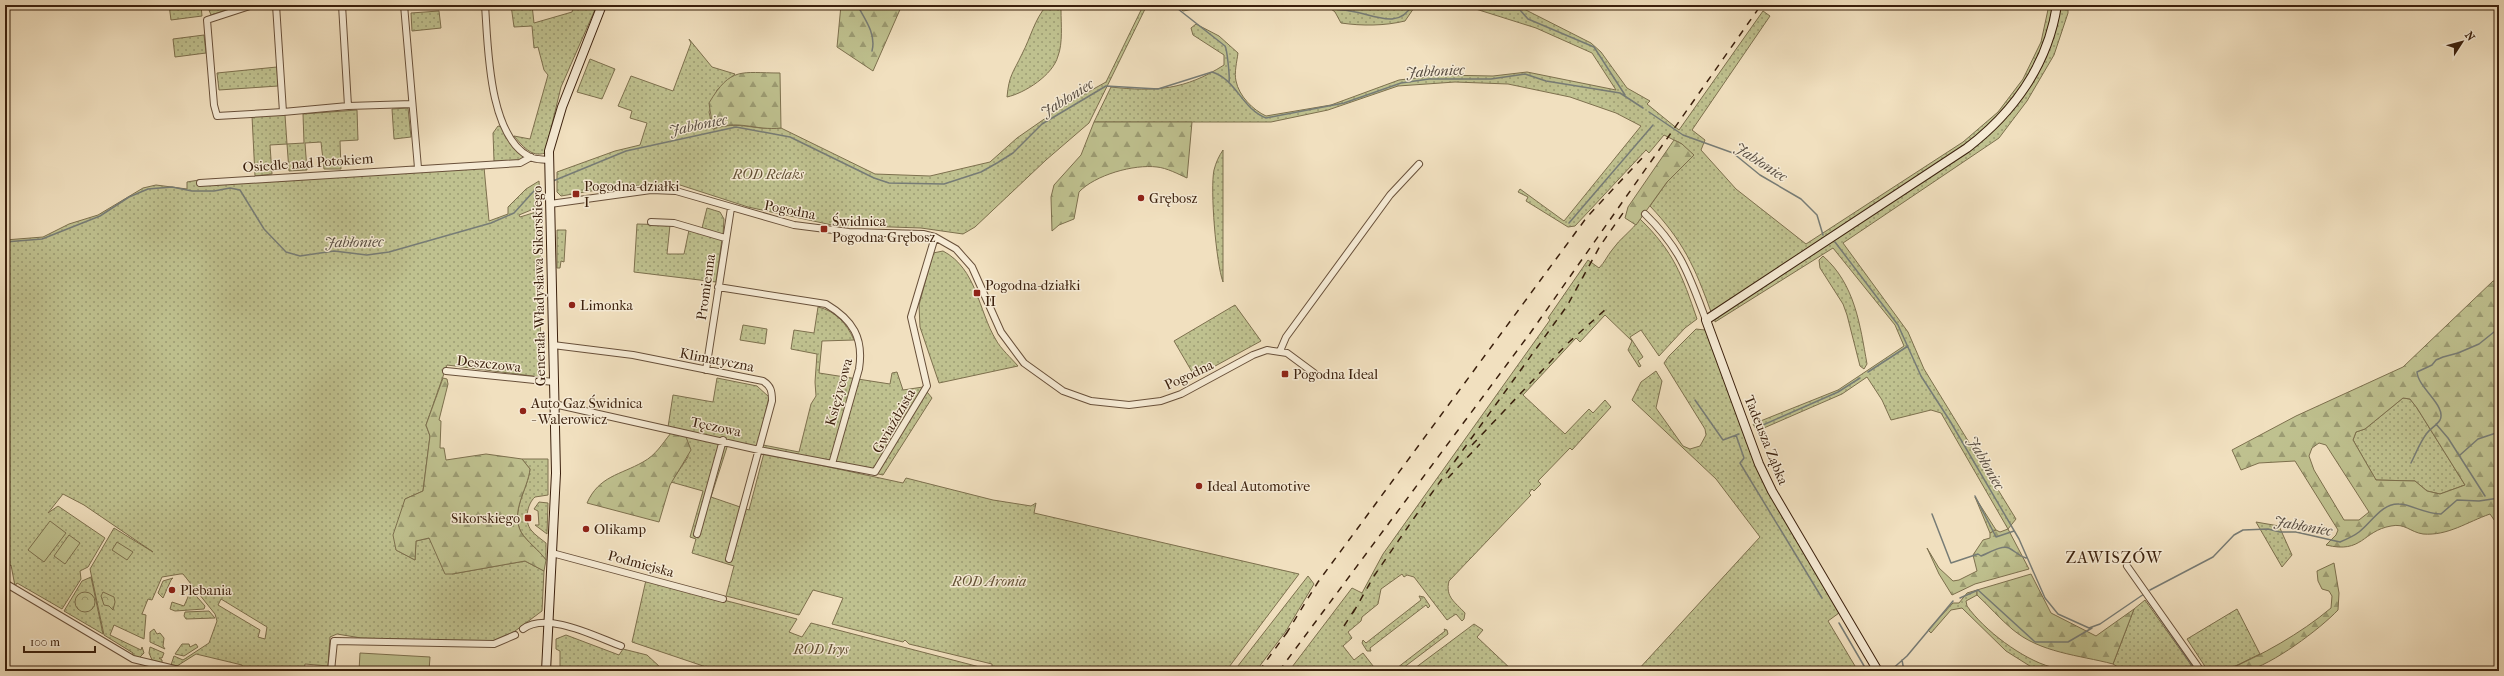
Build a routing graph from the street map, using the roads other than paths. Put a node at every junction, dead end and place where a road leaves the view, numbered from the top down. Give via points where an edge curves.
1 (253, 5) edge
2 (276, 5) edge
3 (342, 5) edge
4 (404, 5) edge
5 (485, 5) edge
6 (602, 5) edge
7 (2057, 5) edge
8 (412, 104) junction
9 (348, 106) junction
10 (283, 112) junction
11 (530, 157) junction
12 (548, 160) junction
13 (1420, 164) dead end
14 (418, 168) junction
15 (200, 183) dead end
16 (550, 204) junction
17 (731, 208) junction
18 (1646, 214) dead end
19 (651, 222) dead end
20 (935, 237) junction
21 (725, 238) junction
22 (718, 287) junction
23 (1706, 320) junction
24 (553, 345) junction
25 (1280, 351) junction
26 (706, 370) junction
27 (446, 371) dead end
28 (1314, 372) dead end
29 (554, 382) junction
30 (556, 404) junction
31 (723, 440) junction
32 (759, 450) junction
33 (832, 464) junction
34 (872, 472) joint
35 (697, 534) dead end
36 (552, 553) junction
37 (729, 559) dead end
38 (2127, 566) dead end
39 (5, 583) edge
40 (723, 599) dead end
41 (548, 623) junction
42 (523, 629) dead end
43 (515, 635) dead end
44 (621, 646) dead end
45 (150, 664) junction
46 (147, 671) edge
47 (182, 671) edge
48 (331, 671) edge
49 (546, 671) edge
50 (1878, 671) edge
51 (2201, 671) edge

1 - 10 street via 207,20 217,116
2 - 10 street
3 - 9 street
4 - 8 street
5 - 11 street via 495,97 508,133
6 - 12 street, Generała Władysława Sikorskiego via 562,107 552,137
7 - 23 street via 2046,48 2030,81 1992,128 1967,148
8 - 9 street
8 - 14 street
9 - 10 street
11 - 12 street
11 - 14 street, Osiedle nad Potokiem via 520,163
12 - 16 street, Generała Władysława Sikorskiego
13 - 25 street via 1390,195 1286,337
14 - 15 street, Osiedle nad Potokiem
16 - 17 street, Pogodna via 651,190 676,191
16 - 24 street, Generała Władysława Sikorskiego
17 - 20 street, Pogodna via 794,225 849,232 923,234
17 - 21 street, Promienna
18 - 23 street, Tadeusza Ząbka via 1681,257
19 - 21 street via 674,223
20 - 25 street, Pogodna via 956,249 972,266 994,319 1014,352 1034,372 1076,396 1108,404 1144,404 1161,401 1181,394 1253,355 1267,350
20 - 34 street, Gwiaździsta via 911,317 928,386 878,471
21 - 22 street, Promienna
22 - 26 street, Promienna
22 - 33 street, Księżycowa via 826,304 840,312 851,324 861,353 859,369
23 - 50 street, Tadeusza Ząbka via 1759,464 1772,491
24 - 26 street, Klimatyczna via 600,350
24 - 29 street, Generała Władysława Sikorskiego
25 - 28 street, Pogodna via 1297,358
26 - 32 street, Klimatyczna via 762,381 771,389 772,401
27 - 29 street, Deszczowa
29 - 30 street, Generała Władysława Sikorskiego
30 - 31 street, Tęczowa
30 - 36 street, Generała Władysława Sikorskiego
31 - 32 street, Tęczowa
31 - 35 street
32 - 33 street, Tęczowa
32 - 37 street, Klimatyczna
33 - 34 street, Tęczowa
36 - 40 street, Podmiejska
36 - 41 street, Generała Władysława Sikorskiego
38 - 51 street
39 - 45 street via 133,659
41 - 42 street via 533,623
41 - 44 street via 565,625
41 - 49 street, Generała Władysława Sikorskiego
43 - 48 street via 494,644 334,641
45 - 46 street
45 - 47 street

